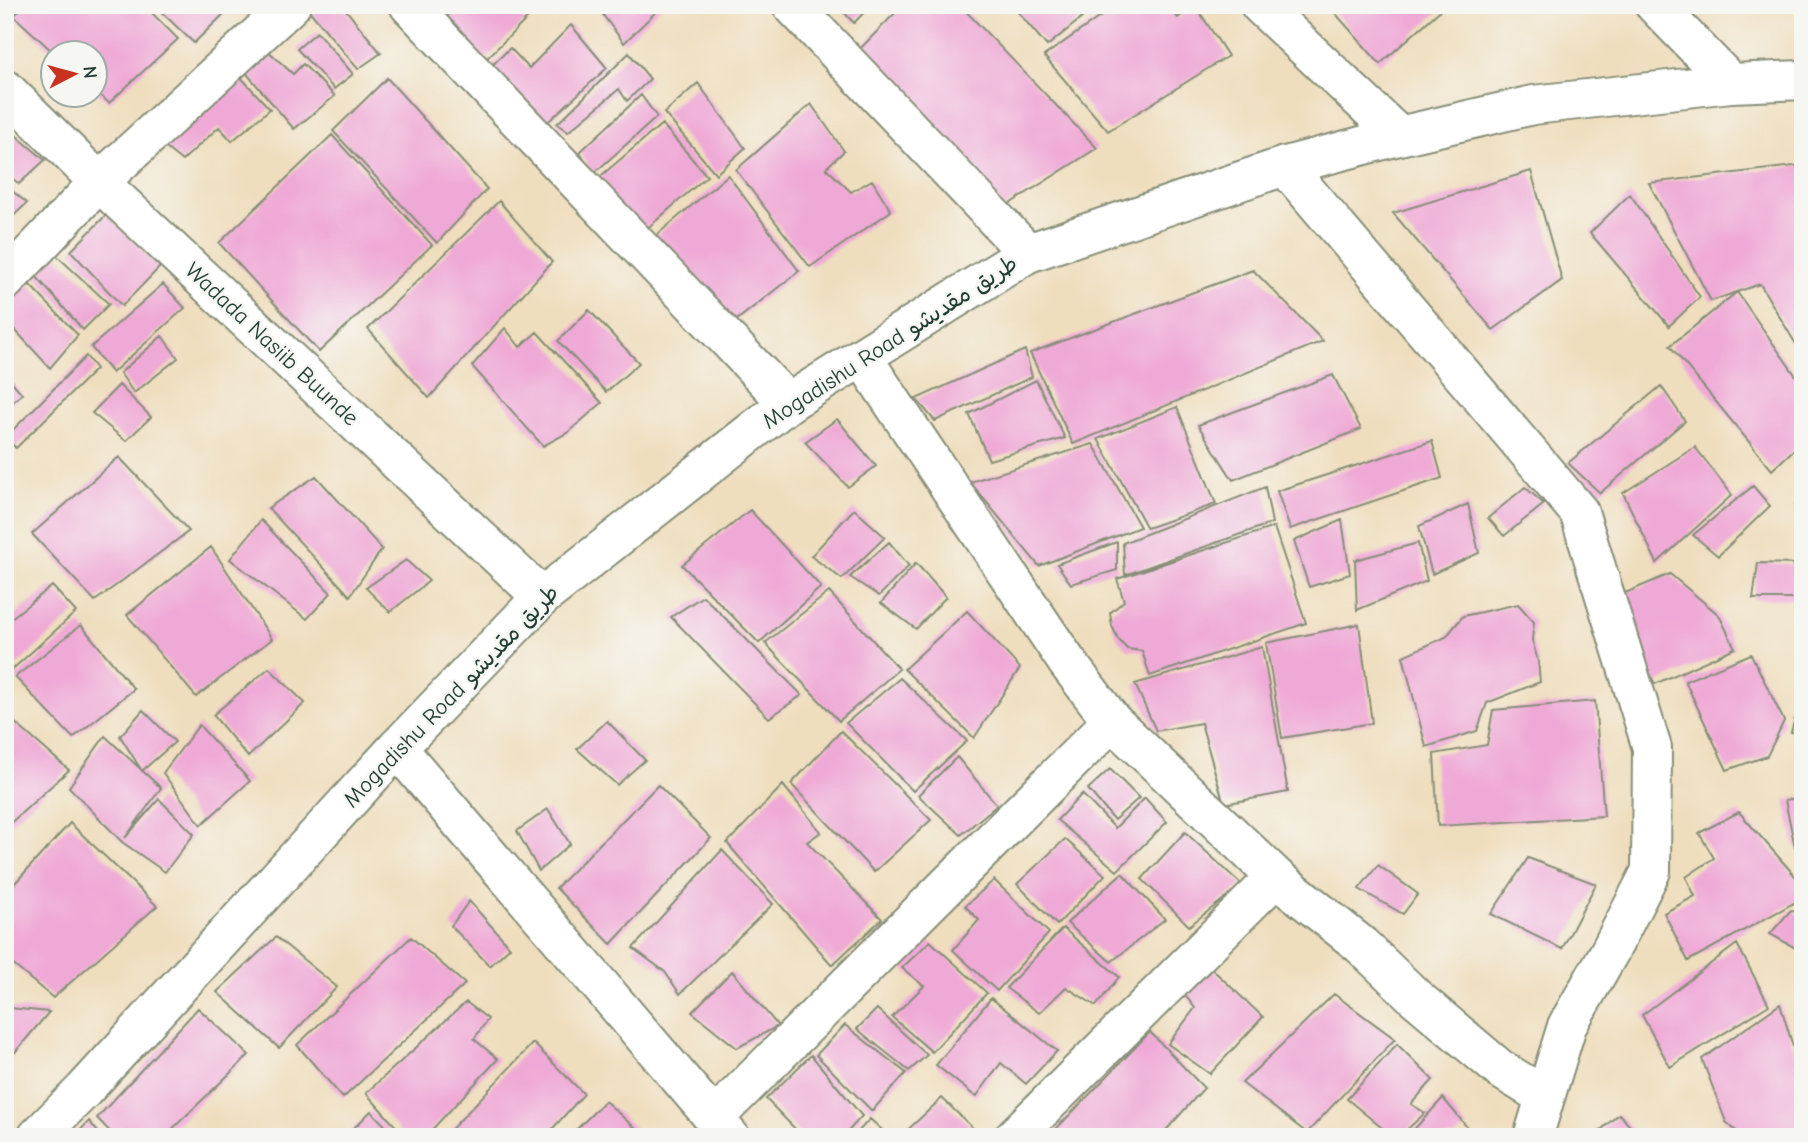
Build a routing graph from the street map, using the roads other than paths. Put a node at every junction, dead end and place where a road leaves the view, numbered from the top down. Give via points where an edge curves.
1 (291, 5) edge
2 (409, 5) edge
3 (792, 5) edge
4 (1260, 5) edge
5 (1655, 5) edge
6 (1803, 79) edge
7 (1731, 83) junction
8 (5, 89) edge
9 (1399, 136) junction
10 (1285, 166) junction
11 (99, 182) junction
12 (1028, 253) junction
13 (5, 281) edge
14 (862, 357) junction
15 (788, 402) junction
16 (542, 597) junction
17 (1112, 720) junction
18 (397, 748) junction
19 (1276, 877) junction
20 (1544, 1096) junction
21 (722, 1128) edge
22 (37, 1137) edge
23 (1014, 1137) edge
24 (1533, 1137) edge

1 - 11 main road
2 - 15 main road
3 - 12 main road
4 - 9 main road
5 - 7 main road
6 - 7 main road, Mogadishu Road طريق مقديشو
7 - 9 main road, Mogadishu Road طريق مقديشو via 1533,105
8 - 11 main road, Wadada Nasiib Buunde
9 - 10 main road, Mogadishu Road طريق مقديشو
10 - 12 main road, Mogadishu Road طريق مقديشو
10 - 20 main road via 1579,512 1652,748 1651,871 1567,1026
11 - 13 main road
11 - 16 main road, Wadada Nasiib Buunde
12 - 14 main road, Mogadishu Road طريق مقديشو
14 - 15 main road, Mogadishu Road طريق مقديشو
14 - 17 main road via 1066,662
15 - 16 main road, Mogadishu Road طريق مقديشو
16 - 18 main road, Mogadishu Road طريق مقديشو
17 - 19 main road
17 - 21 main road
18 - 21 main road
18 - 22 main road, Mogadishu Road طريق مقديشو
19 - 20 main road via 1361,945 1500,1069
19 - 23 main road
20 - 24 main road

